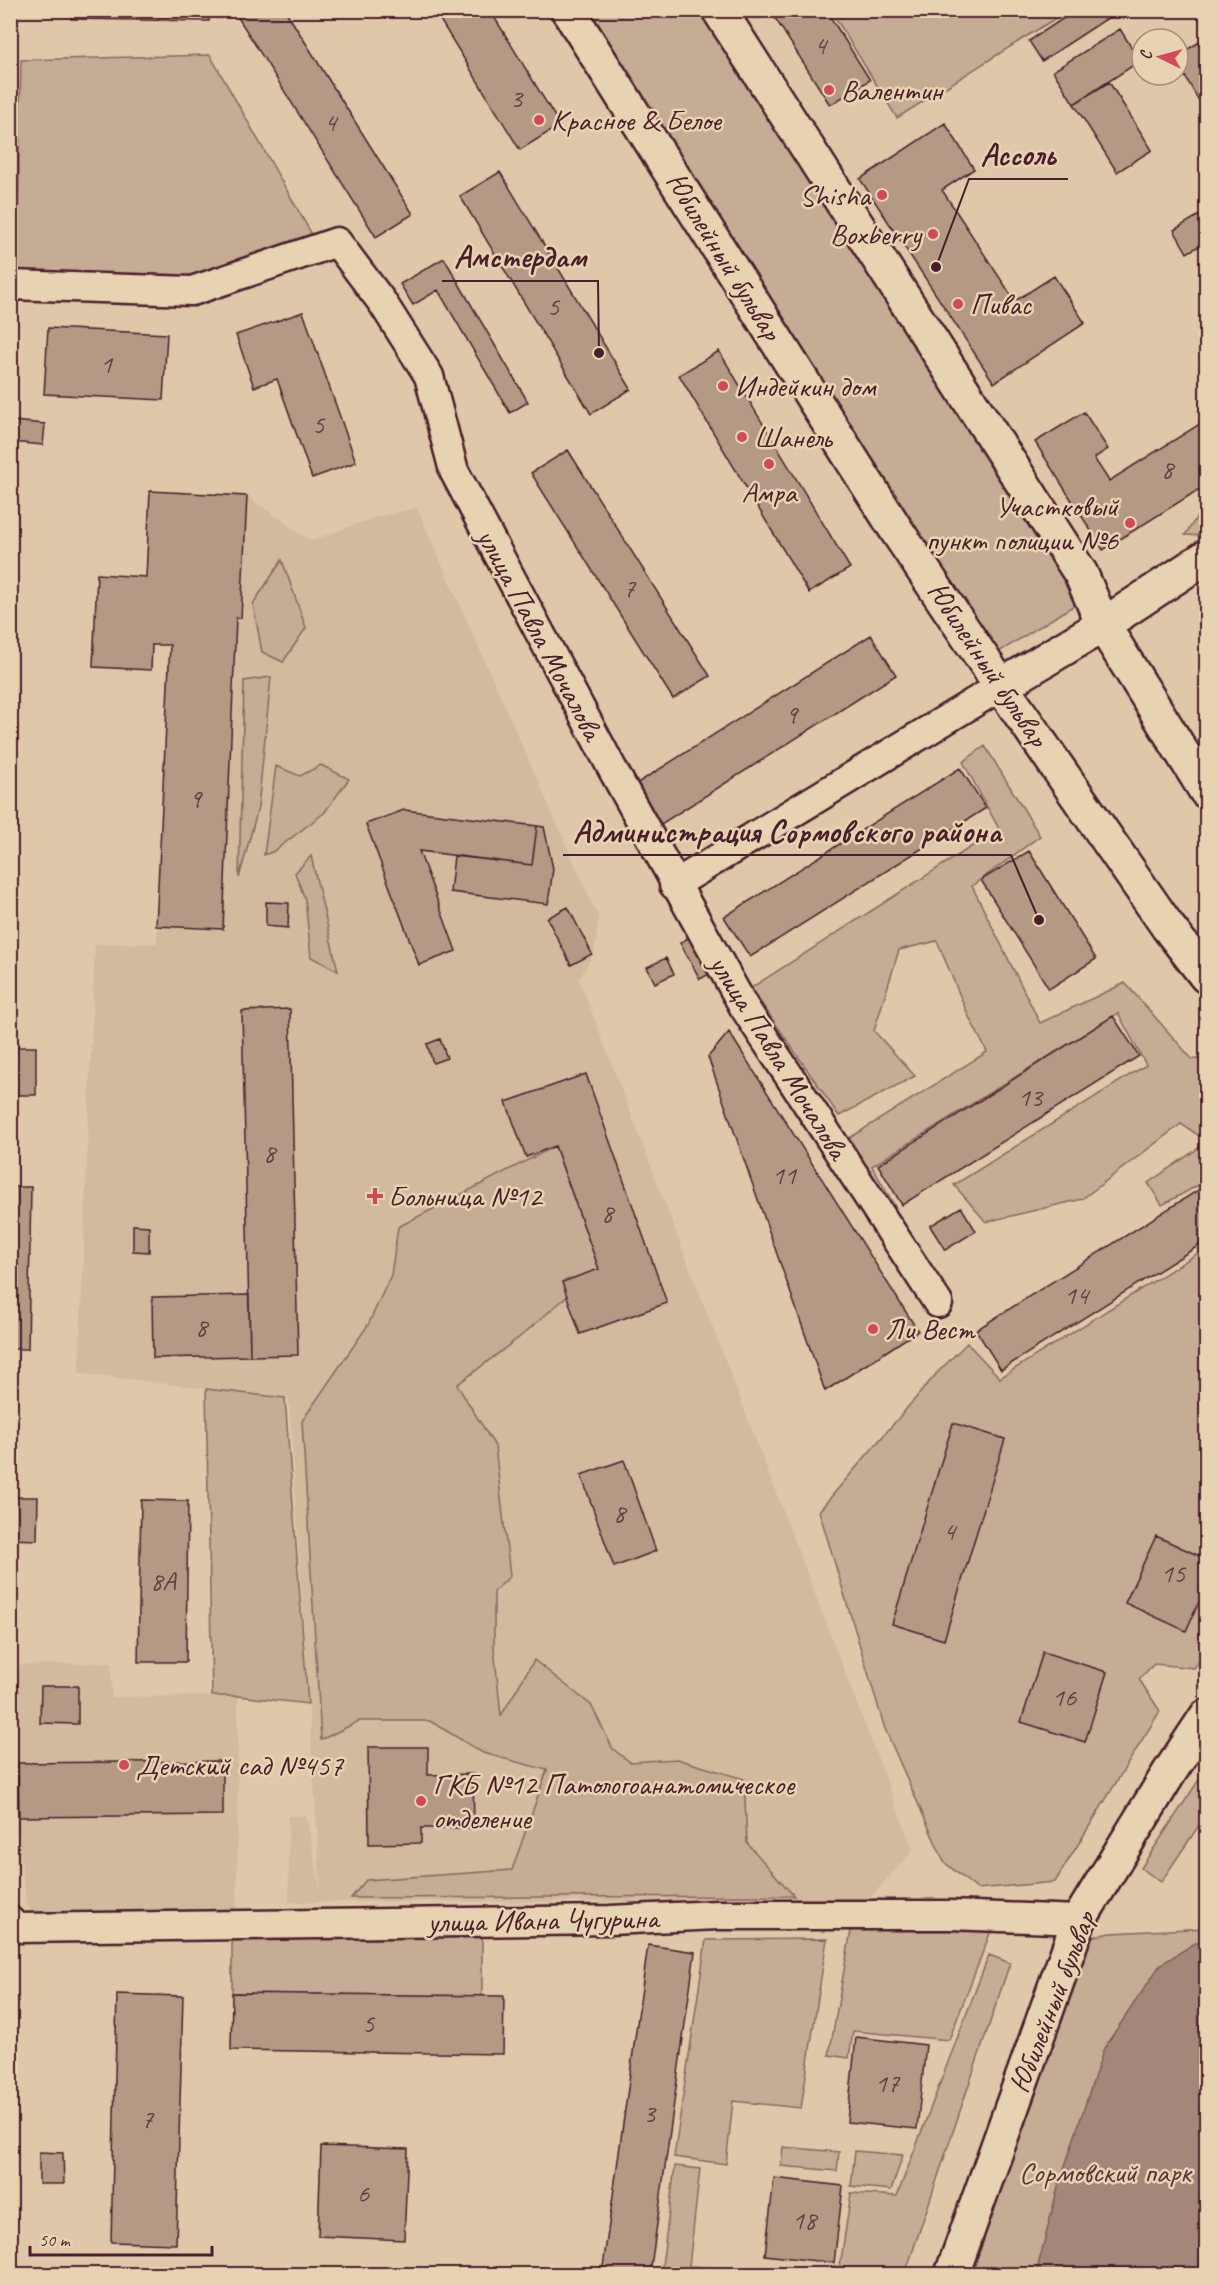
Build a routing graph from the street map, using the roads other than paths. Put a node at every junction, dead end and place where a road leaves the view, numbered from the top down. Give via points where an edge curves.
1 (568, 10) edge
2 (719, 10) edge
3 (10, 285) edge
4 (1206, 557) edge
5 (1103, 624) junction
6 (1010, 698) junction
7 (1206, 791) edge
8 (675, 885) junction
9 (1168, 927) junction
10 (1206, 944) edge
11 (1206, 976) edge
12 (938, 1303) dead end
13 (1206, 1717) edge
14 (1079, 1920) junction
15 (10, 1921) edge
16 (952, 2274) edge

1 - 6 street, Юбилейный бульвар via 897,531
2 - 5 street via 1082,574
3 - 8 street, улица Павла Мочалова via 192,291 337,243 382,302 429,376 454,471
4 - 5 street
5 - 6 street
5 - 7 street
6 - 8 street via 971,704
6 - 9 street, Юбилейный бульвар
8 - 12 street, улица Павла Мочалова via 744,1007
9 - 10 street
9 - 11 street, Юбилейный бульвар
13 - 14 street, Юбилейный бульвар
14 - 15 street, улица Ивана Чугурина via 950,1915 718,1915 610,1920 15,1928
14 - 16 street, Юбилейный бульвар

